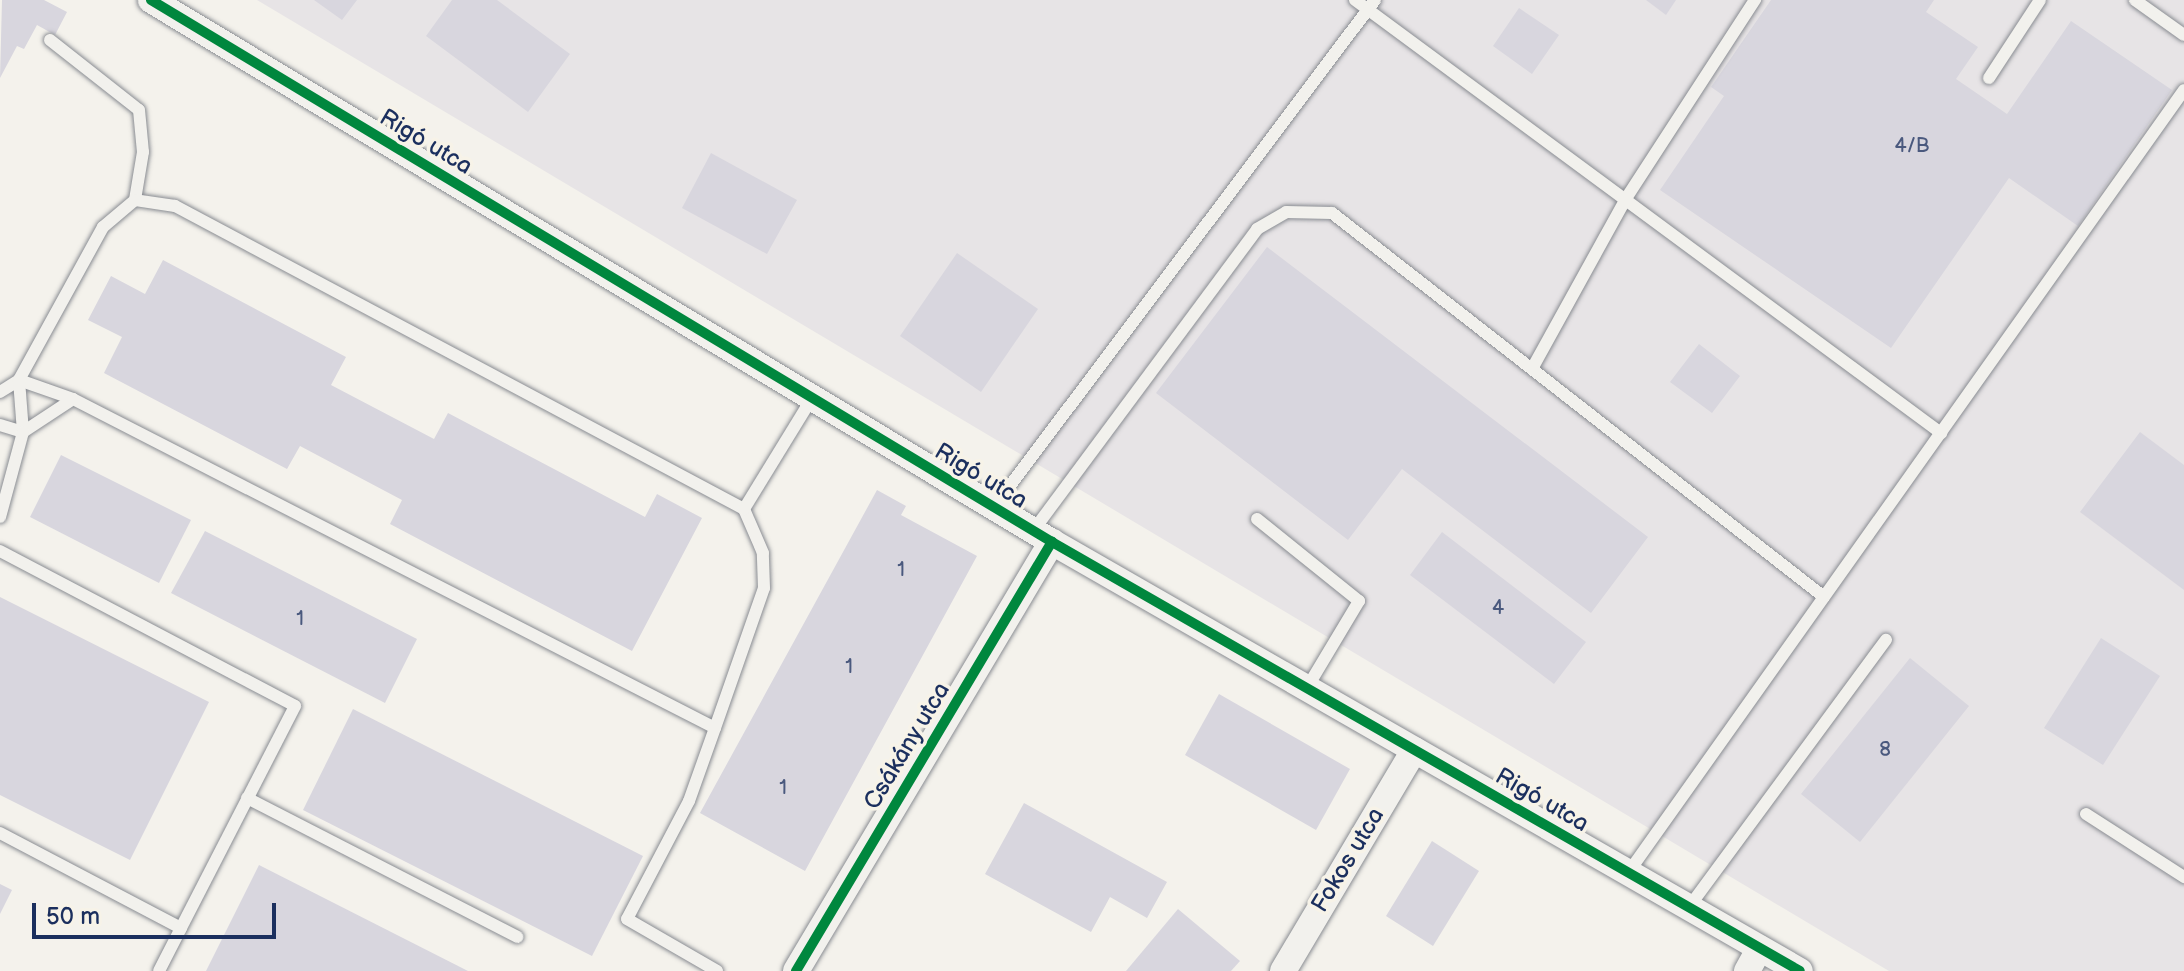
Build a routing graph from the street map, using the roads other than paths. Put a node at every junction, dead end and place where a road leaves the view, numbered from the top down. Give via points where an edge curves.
1 (151, 0) edge
2 (1355, 0) edge
3 (1755, 0) edge
4 (2040, 0) edge
5 (2135, 0) edge
6 (1372, 5) edge
7 (2184, 35) edge
8 (50, 40) dead end
9 (1989, 78) dead end
10 (2184, 90) edge
11 (135, 200) junction
12 (1625, 200) junction
13 (1533, 367) junction
14 (19, 380) junction
15 (0, 392) edge
16 (812, 398) junction
17 (73, 399) junction
18 (0, 425) edge
19 (23, 432) junction
20 (1941, 433) junction
21 (994, 507) junction
22 (744, 509) junction
23 (0, 517) edge
24 (1257, 519) dead end
25 (1042, 536) junction
26 (0, 551) edge
27 (1824, 597) junction
28 (1886, 640) dead end
29 (1307, 688) junction
30 (715, 728) junction
31 (1414, 750) junction
32 (247, 798) junction
33 (2086, 814) dead end
34 (0, 833) edge
35 (1628, 873) junction
36 (2184, 877) edge
37 (1689, 907) junction
38 (181, 928) junction
39 (517, 937) dead end
40 (1760, 948) junction
41 (159, 971) edge
42 (717, 971) edge
43 (796, 971) edge
44 (1283, 971) edge
45 (1747, 971) edge
46 (1800, 971) edge

1 - 16 street, Rigó utca
2 - 6 lane
3 - 12 lane
4 - 9 lane
5 - 7 lane
6 - 12 lane
6 - 21 lane
8 - 11 lane via 139,110 143,152
10 - 20 lane
11 - 14 lane via 103,227
11 - 22 lane via 175,206
12 - 13 lane
12 - 20 lane
13 - 25 lane via 1332,213 1286,212 1257,229
13 - 27 lane
14 - 15 lane
14 - 17 lane
14 - 19 lane
16 - 21 street, Rigó utca
16 - 22 lane
17 - 19 lane
17 - 30 lane
18 - 19 lane
19 - 23 lane
20 - 27 lane
21 - 25 street, Rigó utca
22 - 30 lane via 763,553 764,588
24 - 29 lane via 1359,601
25 - 29 street, Rigó utca
25 - 43 street, Csákány utca
26 - 32 lane via 295,706
27 - 35 lane
28 - 37 lane
29 - 31 street, Rigó utca
30 - 42 lane via 689,801 627,919
31 - 35 street, Rigó utca
31 - 44 street, Fokos utca
32 - 38 lane
32 - 39 lane
33 - 36 lane
34 - 38 lane
35 - 37 street, Rigó utca
37 - 40 street, Rigó utca
38 - 41 lane
40 - 45 street
40 - 46 street, Rigó utca

